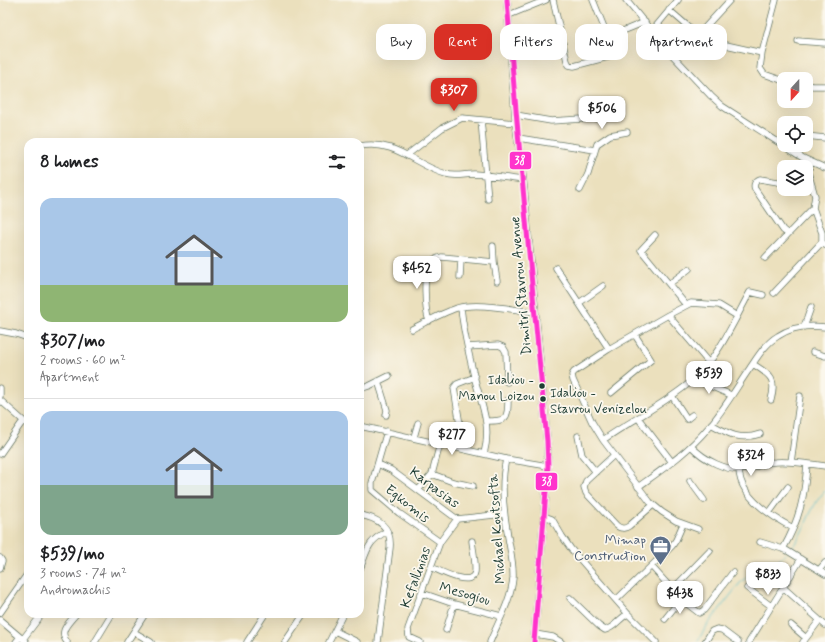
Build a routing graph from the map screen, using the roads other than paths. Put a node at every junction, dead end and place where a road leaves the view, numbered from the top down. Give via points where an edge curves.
1 (507, 0) edge
2 (546, 0) edge
3 (553, 0) edge
4 (593, 0) edge
5 (626, 0) edge
6 (678, 0) edge
7 (730, 0) edge
8 (776, 0) edge
9 (669, 10) junction
10 (508, 15) junction
11 (645, 22) joint
12 (603, 24) edge
13 (658, 24) edge
14 (685, 24) edge
15 (708, 24) edge
16 (628, 29) edge
17 (798, 41) dead end
18 (825, 43) edge
19 (727, 45) edge
20 (762, 53) junction
21 (596, 60) edge
22 (677, 60) edge
23 (777, 79) edge
24 (813, 86) edge
25 (825, 86) edge
26 (516, 115) junction
27 (598, 118) dead end
28 (481, 120) junction
29 (516, 123) junction
30 (627, 132) dead end
31 (813, 137) edge
32 (518, 138) junction
33 (825, 138) edge
34 (777, 140) edge
35 (364, 145) edge
36 (595, 150) junction
37 (796, 152) edge
38 (407, 155) junction
39 (808, 160) edge
40 (813, 163) edge
41 (825, 168) edge
42 (486, 175) junction
43 (523, 180) junction
44 (777, 182) edge
45 (813, 189) edge
46 (580, 190) dead end
47 (488, 199) dead end
48 (813, 208) junction
49 (788, 234) junction
50 (655, 235) dead end
51 (824, 244) edge
52 (493, 246) dead end
53 (765, 258) dead end
54 (461, 259) junction
55 (494, 262) junction
56 (556, 268) dead end
57 (689, 269) dead end
58 (460, 276) dead end
59 (497, 281) dead end
60 (669, 284) junction
61 (603, 286) dead end
62 (774, 293) dead end
63 (763, 295) dead end
64 (579, 303) junction
65 (686, 305) junction
66 (461, 307) junction
67 (811, 307) dead end
68 (534, 312) junction
69 (668, 315) junction
70 (736, 316) junction
71 (429, 321) junction
72 (804, 327) junction
73 (825, 327) edge
74 (412, 329) dead end
75 (0, 332) edge
76 (635, 335) junction
77 (24, 337) edge
78 (468, 347) junction
79 (609, 349) junction
80 (813, 352) dead end
81 (825, 356) edge
82 (709, 363) junction
83 (753, 364) junction
84 (389, 376) dead end
85 (475, 377) junction
86 (694, 379) junction
87 (378, 381) junction
88 (507, 382) dead end
89 (364, 386) edge
90 (0, 388) edge
91 (612, 393) dead end
92 (731, 395) junction
93 (0, 396) edge
94 (672, 396) junction
95 (800, 396) dead end
96 (0, 400) edge
97 (508, 400) dead end
98 (771, 400) dead end
99 (386, 414) dead end
100 (692, 416) dead end
101 (638, 418) junction
102 (22, 421) joint
103 (486, 421) junction
104 (418, 424) dead end
105 (712, 424) junction
106 (460, 425) dead end
107 (364, 427) edge
108 (387, 431) junction
109 (760, 434) dead end
110 (578, 436) dead end
111 (414, 437) junction
112 (603, 440) junction
113 (440, 444) junction
114 (691, 446) junction
115 (0, 454) edge
116 (484, 454) junction
117 (614, 455) junction
118 (506, 459) junction
119 (672, 462) junction
120 (791, 462) junction
121 (378, 464) junction
122 (807, 464) junction
123 (548, 466) junction
124 (825, 466) edge
125 (739, 469) junction
126 (596, 472) junction
127 (432, 474) junction
128 (690, 482) dead end
129 (473, 486) dead end
130 (638, 487) junction
131 (788, 487) dead end
132 (419, 489) junction
133 (704, 500) dead end
134 (653, 505) junction
135 (769, 513) junction
136 (504, 514) junction
137 (364, 516) edge
138 (544, 516) junction
139 (457, 518) junction
140 (683, 524) junction
141 (793, 528) junction
142 (698, 529) dead end
143 (387, 531) junction
144 (472, 541) dead end
145 (440, 542) junction
146 (760, 542) dead end
147 (710, 551) dead end
148 (787, 551) junction
149 (0, 558) edge
150 (802, 559) junction
151 (364, 560) edge
152 (825, 563) edge
153 (650, 566) junction
154 (431, 567) junction
155 (0, 568) edge
156 (819, 570) junction
157 (733, 572) dead end
158 (825, 574) edge
159 (24, 579) edge
160 (748, 588) dead end
161 (784, 588) junction
162 (672, 590) junction
163 (422, 593) junction
164 (570, 598) dead end
165 (682, 599) junction
166 (616, 600) junction
167 (454, 604) junction
168 (771, 606) junction
169 (0, 613) edge
170 (628, 614) junction
171 (501, 616) junction
172 (39, 618) edge
173 (73, 618) edge
174 (110, 618) edge
175 (143, 618) edge
176 (262, 618) edge
177 (301, 618) edge
178 (341, 618) edge
179 (665, 619) dead end
180 (0, 620) edge
181 (819, 621) junction
182 (791, 625) dead end
183 (825, 625) edge
184 (446, 630) dead end
185 (335, 631) junction
186 (134, 632) junction
187 (535, 638) edge
188 (23, 639) edge
189 (804, 640) edge
190 (16, 642) edge
191 (66, 642) edge
192 (95, 642) edge
193 (127, 642) edge
194 (151, 642) edge
195 (247, 642) edge
196 (285, 642) edge
197 (329, 642) edge
198 (357, 642) edge
199 (378, 642) edge
200 (420, 642) edge
201 (490, 642) edge
202 (561, 642) edge
203 (656, 642) edge
204 (706, 642) edge
205 (738, 642) edge
206 (749, 642) edge

1 - 10 main road, Dimitri Stavrou Avenue
2 - 10 street
3 - 21 street via 569,65
4 - 12 street
5 - 11 street
6 - 9 street
7 - 15 street
8 - 20 street
9 - 13 street
9 - 14 street
10 - 26 main road, Dimitri Stavrou Avenue
11 - 16 street
17 - 18 street
19 - 20 street
20 - 23 street via 761,72
22 - 34 street via 722,106
24 - 25 street
26 - 27 street via 551,121
26 - 29 main road, Dimitri Stavrou Avenue
28 - 29 street
28 - 38 street via 462,118 442,128
28 - 42 street
29 - 32 main road, Dimitri Stavrou Avenue
30 - 36 street via 610,135 597,144
31 - 33 street
32 - 36 street
32 - 43 main road, Dimitri Stavrou Avenue
35 - 38 street via 383,145
36 - 46 street
37 - 39 street
38 - 42 street via 445,174
40 - 41 street
42 - 43 street
42 - 47 street
43 - 68 main road, Dimitri Stavrou Avenue
44 - 49 street via 762,179 757,180 754,186
45 - 48 street
48 - 49 street
48 - 51 street
49 - 53 street
50 - 60 street via 641,250
51 - 62 street
52 - 55 street
54 - 55 street
54 - 58 street
54 - 71 street via 436,258 428,266 425,303
55 - 59 street
56 - 64 street
57 - 60 street
60 - 65 street
61 - 64 street
63 - 70 street via 750,292
64 - 79 street
65 - 69 street
65 - 70 street via 719,305
66 - 68 street via 478,306
66 - 71 street
66 - 78 street
67 - 72 street
68 - 123 main road, Dimitri Stavrou Avenue
69 - 76 street
69 - 82 street
70 - 82 street
71 - 74 street
72 - 73 street
72 - 83 street via 775,338
75 - 77 street
76 - 79 street
76 - 91 street via 651,360
78 - 85 street
78 - 88 street via 503,347 506,352
79 - 112 street via 574,372 572,378
80 - 81 street
82 - 86 street
83 - 92 street
83 - 98 street via 772,379 774,385
84 - 87 street
85 - 103 street
85 - 106 street via 457,384 454,388
86 - 92 street
86 - 94 street
87 - 89 street
87 - 99 street
90 - 93 street
92 - 105 street
94 - 100 street via 687,419
94 - 101 street
95 - 120 street
96 - 102 street
97 - 103 street via 508,412 504,419
101 - 112 street
101 - 119 street
102 - 115 street
103 - 116 street via 488,439
104 - 111 street
105 - 109 street via 738,436
105 - 114 street
107 - 108 street
108 - 111 street
108 - 121 street, Egkomis
110 - 126 street via 582,455
111 - 113 street
112 - 117 street
113 - 116 street
113 - 127 street
114 - 119 street
114 - 125 street via 725,467
116 - 118 street
117 - 126 street
117 - 130 street
118 - 123 street
118 - 136 street, Michael Koutsofta via 503,476
119 - 130 street
120 - 122 street
120 - 125 street via 768,463
121 - 132 street, Karpasias
121 - 145 street, Egkomis via 372,483 373,492
122 - 124 street
122 - 141 street via 803,499
123 - 138 main road, Dimitri Stavrou Avenue
125 - 135 street via 744,486 754,500
126 - 134 street via 586,481 584,490 618,527 628,527
127 - 129 street
127 - 132 street
128 - 133 street
130 - 134 street
131 - 135 street
132 - 139 street, Karpasias
134 - 140 street
135 - 141 street
136 - 139 street, Karpasias
136 - 171 street, Michael Koutsofta via 513,575 510,593
137 - 143 street via 375,519
138 - 166 street via 552,519 566,543
138 - 187 main road, Dimitri Stavrou Avenue
139 - 145 street, Kefallinias
140 - 142 street
140 - 153 street via 674,544
141 - 148 street
143 - 151 street via 372,541
143 - 199 street via 390,544
144 - 154 street via 475,570 473,576 467,580
145 - 154 street, Kefallinias
146 - 148 street
147 - 162 street
148 - 150 street
149 - 155 street
150 - 156 street
150 - 161 street
152 - 156 street
153 - 162 street
153 - 166 street
154 - 163 street, Kefallinias
156 - 158 street
157 - 165 street via 703,612 697,612
159 - 169 street
160 - 168 street
161 - 168 street
161 - 181 street
162 - 165 street
163 - 167 street, Mesogiou
163 - 200 street, Kefallinias via 408,630 410,638
164 - 170 street via 599,626 607,630
165 - 179 street
166 - 170 street
167 - 171 street, Mesogiou
167 - 184 street
168 - 206 street
170 - 203 street
171 - 201 street, Michael Koutsofta
172 - 188 street
173 - 191 street via 63,631
174 - 192 street
175 - 186 street
176 - 195 street
177 - 196 street
178 - 185 street
180 - 188 street
181 - 183 street
181 - 189 street
182 - 189 street
185 - 197 street
185 - 198 street
186 - 193 street
186 - 194 street
187 - 202 street via 553,637
188 - 190 street
204 - 205 street via 712,631 717,629

